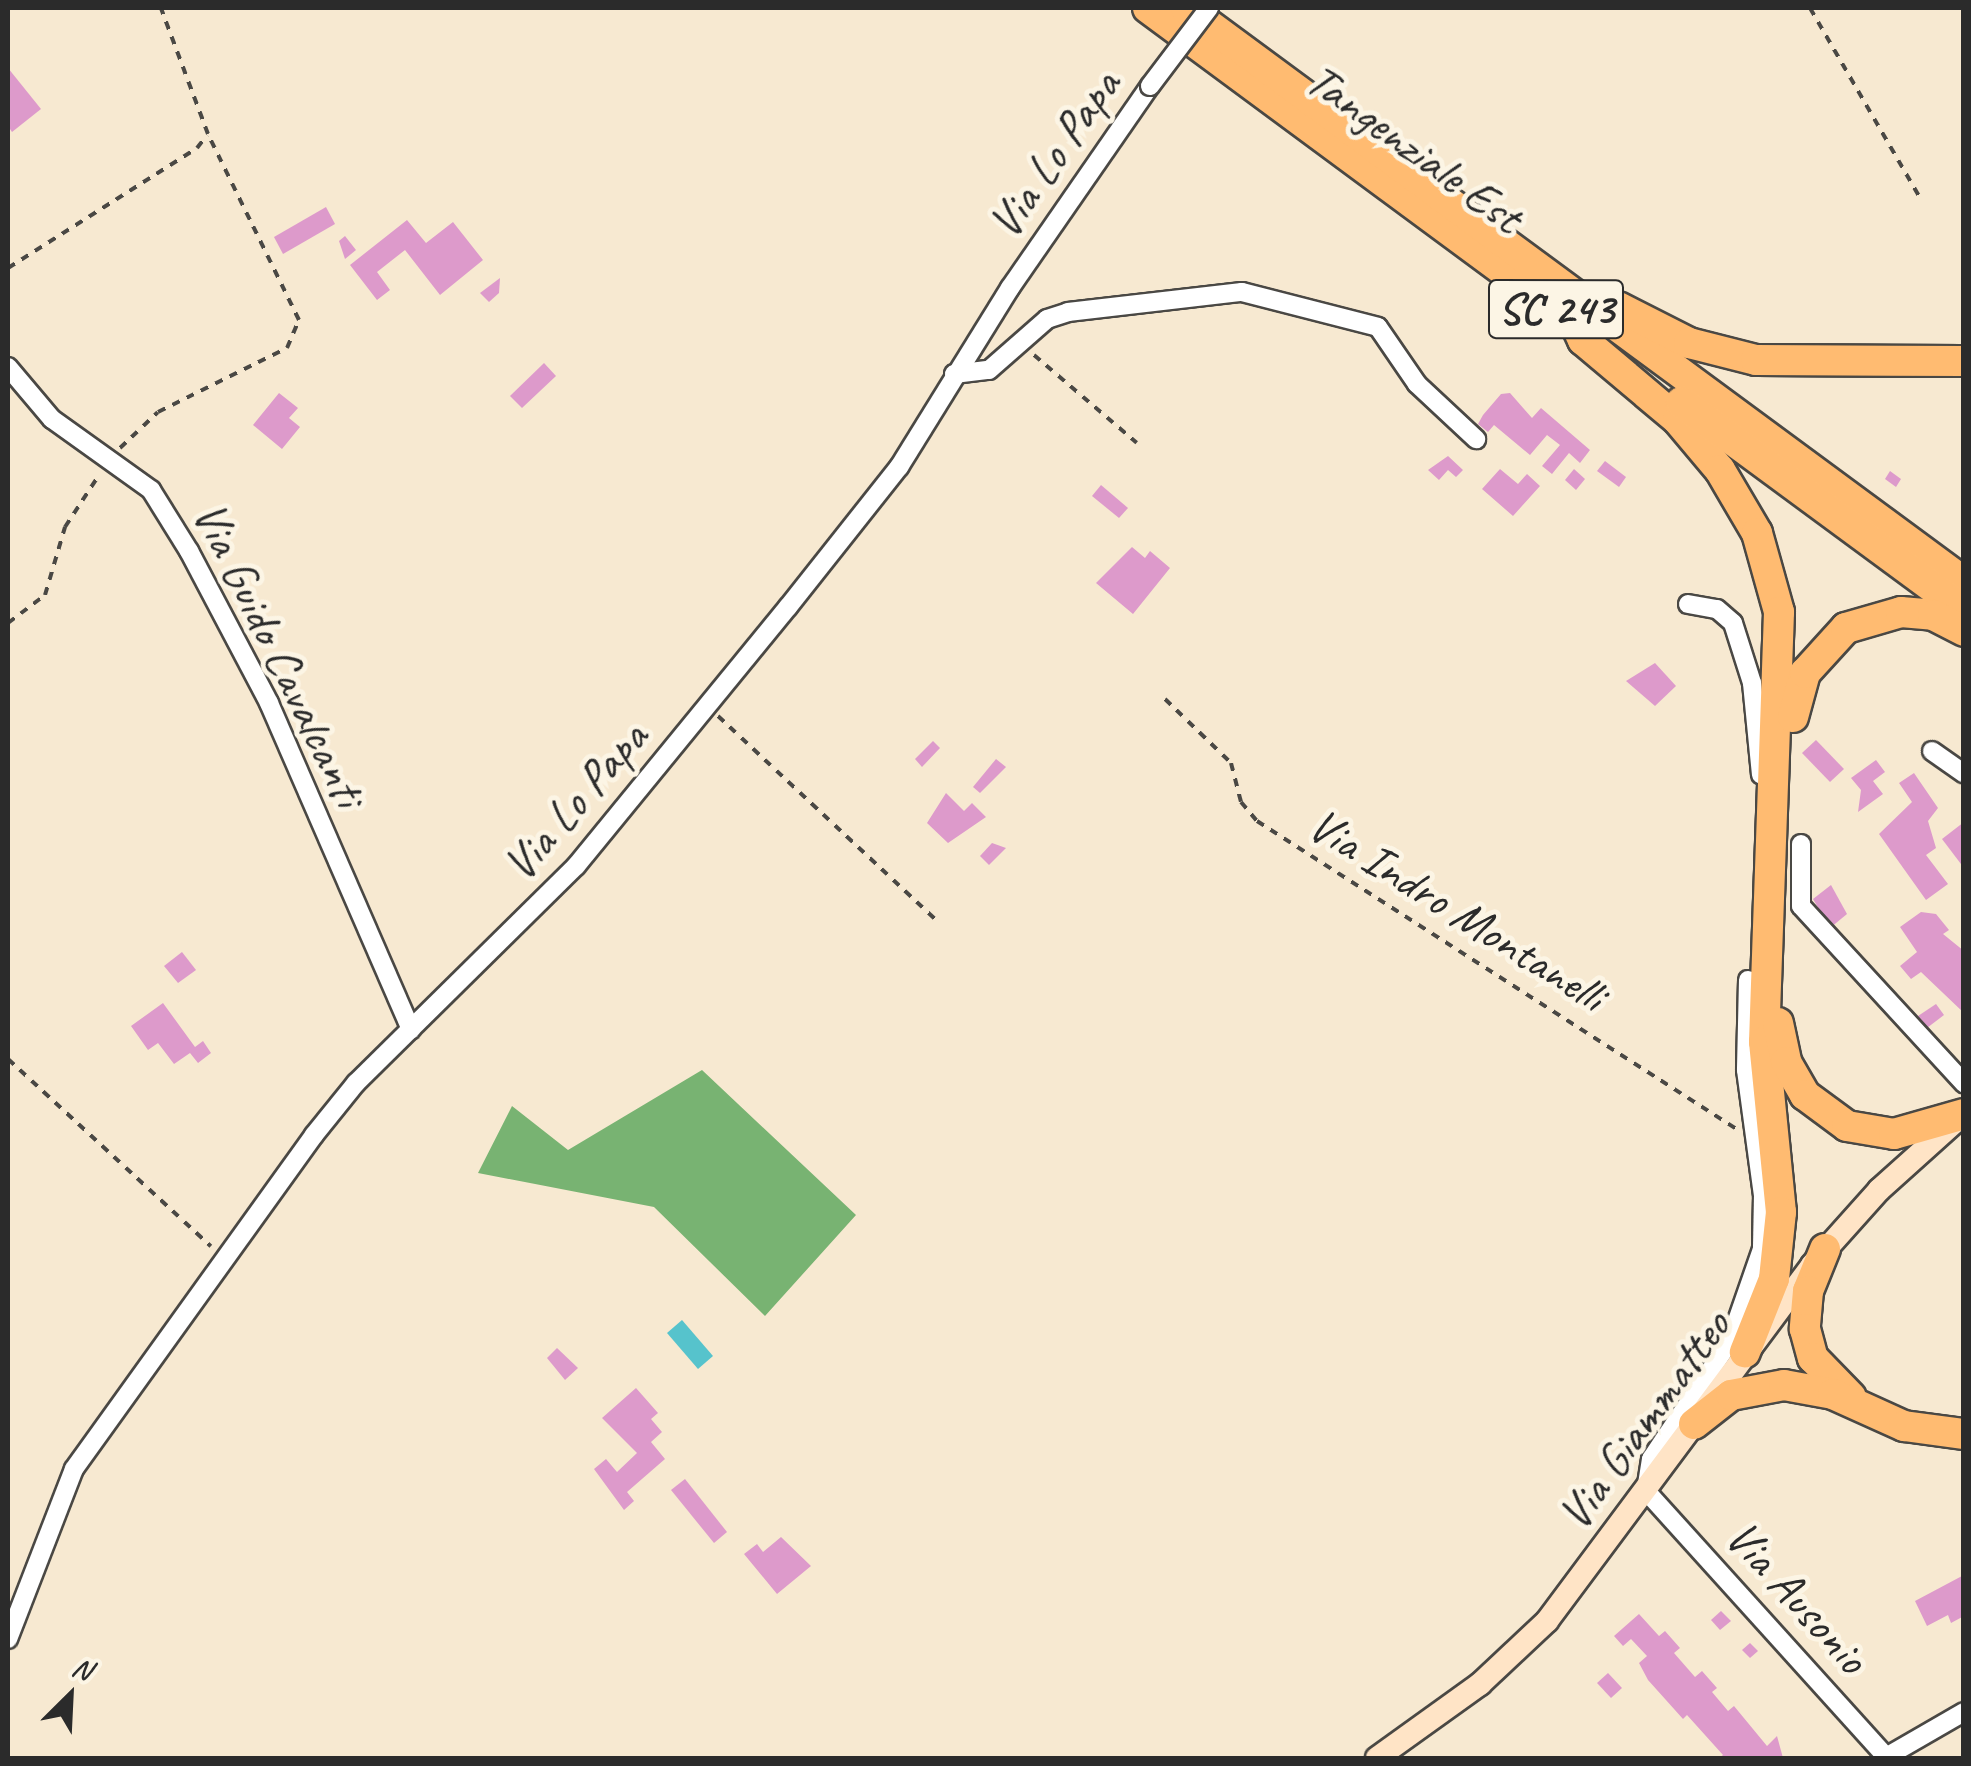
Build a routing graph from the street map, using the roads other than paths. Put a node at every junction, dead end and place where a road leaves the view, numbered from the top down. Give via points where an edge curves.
1 (1148, 8) edge
2 (1186, 8) edge
3 (1209, 8) edge
4 (1425, 183) junction
5 (1575, 323) junction
6 (1964, 360) edge
7 (8, 367) edge
8 (954, 374) junction
9 (1476, 440) dead end
10 (1964, 582) edge
11 (1688, 604) dead end
12 (1964, 612) edge
13 (1964, 631) edge
14 (1932, 751) dead end
15 (1964, 773) edge
16 (1769, 788) junction
17 (1800, 844) dead end
18 (1748, 980) dead end
19 (411, 1029) junction
20 (1964, 1084) edge
21 (1964, 1114) edge
22 (1825, 1249) junction
23 (1744, 1352) junction
24 (1883, 1417) junction
25 (1694, 1424) junction
26 (1964, 1434) edge
27 (1646, 1491) junction
28 (8, 1639) edge
29 (1964, 1712) edge
30 (1377, 1758) edge
31 (1887, 1758) edge

1 - 5 highway, Tangenziale Est / SC 243
2 - 4 highway, Tangenziale Est / SC 243
3 - 8 street, Via Lo Papa, bridge
4 - 6 highway via 1457,195 1624,310 1689,343 1784,364
4 - 10 highway, Tangenziale Est / SC 243
5 - 12 highway, Tangenziale Est / SC 243
5 - 16 highway via 1583,340 1706,450 1757,533 1779,612
7 - 19 street, Via Guido Cavalcanti via 52,419 151,490 230,625
8 - 9 street via 990,370 1046,319 1068,312 1209,292 1274,296 1378,328 1417,384
8 - 19 street, Via Lo Papa via 900,466 576,866
11 - 16 street via 1718,608 1733,623 1752,683
13 - 21 highway via 1918,613 1866,618 1831,640 1805,673 1791,727 1778,1020 1786,1062 1805,1095 1847,1126 1894,1134
14 - 15 street
16 - 23 highway via 1764,1042 1780,1234 1767,1301
17 - 20 street via 1801,906
18 - 27 street via 1746,1070 1764,1224 1756,1278 1730,1341 1645,1471
19 - 28 street, Via Lo Papa via 314,1135 74,1469
21 - 22 street, Via Giammatteo
22 - 23 street, Via Giammatteo
22 - 24 highway via 1804,1310 1808,1345 1835,1384
23 - 25 street, Via Giammatteo
24 - 25 highway via 1834,1394 1784,1386 1731,1395
24 - 26 highway via 1927,1432
25 - 27 street, Via Giammatteo
27 - 30 street, Via Giammatteo via 1576,1586 1515,1653
27 - 31 street, Via Ausonio
29 - 31 street

